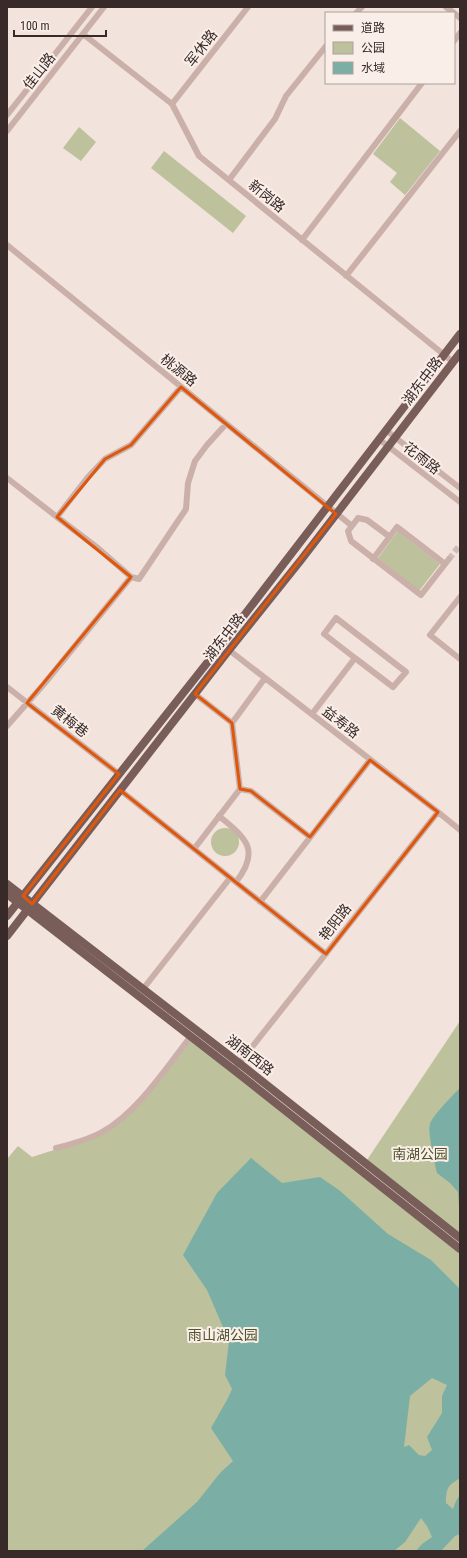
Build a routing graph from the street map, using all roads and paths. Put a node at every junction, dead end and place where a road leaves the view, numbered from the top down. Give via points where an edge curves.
1 (104, 7) edge
2 (248, 7) edge
3 (89, 8) edge
4 (97, 16) junction
5 (83, 34) junction
6 (325, 47) edge
7 (421, 84) edge
8 (172, 104) junction
9 (7, 114) edge
10 (7, 131) edge
11 (460, 132) edge
12 (229, 180) junction
13 (302, 240) junction
14 (7, 245) edge
15 (346, 276) junction
16 (460, 334) edge
17 (460, 353) edge
18 (444, 355) junction
19 (453, 362) junction
20 (181, 387) junction
21 (226, 424) junction
22 (387, 431) junction
23 (396, 438) junction
24 (380, 440) junction
25 (389, 447) junction
26 (7, 478) edge
27 (460, 488) edge
28 (460, 502) edge
29 (328, 507) junction
30 (336, 514) junction
31 (57, 517) junction
32 (352, 526) junction
33 (390, 537) junction
34 (373, 559) junction
35 (131, 577) junction
36 (460, 598) edge
37 (229, 650) junction
38 (355, 658) junction
39 (460, 659) edge
40 (265, 678) junction
41 (7, 687) edge
42 (195, 694) junction
43 (27, 703) junction
44 (312, 714) junction
45 (232, 723) junction
46 (7, 726) edge
47 (370, 760) junction
48 (119, 774) junction
49 (120, 790) junction
50 (240, 790) junction
51 (438, 812) junction
52 (219, 816) junction
53 (460, 830) edge
54 (310, 838) junction
55 (194, 849) junction
56 (230, 878) junction
57 (236, 882) junction
58 (7, 884) edge
59 (7, 894) edge
60 (20, 899) junction
61 (260, 902) junction
62 (30, 907) junction
63 (7, 916) edge
64 (7, 936) edge
65 (326, 954) junction
66 (143, 989) junction
67 (191, 1036) junction
68 (237, 1066) junction
69 (56, 1148) dead end
70 (460, 1238) edge
71 (460, 1249) edge

1 - 4 street, 佳山路
2 - 8 street, 军休路
3 - 4 street
3 - 9 street, 佳山路
4 - 5 street, 佳山路
5 - 8 street, 新岗路
5 - 10 street, 佳山路
6 - 12 street via 286,96 275,119
7 - 13 street
8 - 12 street, 新岗路 via 199,156
11 - 15 street
12 - 13 street, 新岗路
13 - 15 street, 新岗路
14 - 20 street, 桃源路
15 - 18 street, 新岗路
16 - 18 main road, 湖东中路
17 - 19 main road, 湖东中路
18 - 19 street, 新岗路
18 - 22 main road, 湖东中路
19 - 23 main road, 湖东中路
20 - 21 street, 桃源路
20 - 31 street via 131,445 105,459
21 - 29 street, 桃源路
21 - 35 street via 195,461 188,483 186,509 139,579
22 - 23 street
22 - 24 main road, 湖东中路
23 - 25 main road, 湖东中路
23 - 27 street
24 - 25 street, 花雨路
24 - 29 main road, 湖东中路
25 - 28 street, 花雨路
25 - 30 main road, 湖东中路
26 - 31 street
29 - 30 street, 桃源路
29 - 48 main road, 湖东中路
30 - 32 street, 桃源路
30 - 37 main road, 湖东中路
31 - 35 street
32 - 33 street via 358,518 367,520
32 - 34 street via 348,531 351,541
33 - 34 street
33 - 34 street via 398,527 447,562 421,595
35 - 43 street
36 - 39 street via 430,635
37 - 40 street, 益寿路
37 - 42 main road, 湖东中路
38 - 38 street via 393,687 406,672 336,618 324,634
38 - 44 street
40 - 44 street, 益寿路
40 - 45 street
41 - 43 street, 黄梅巷
42 - 45 street
42 - 49 main road, 湖东中路
43 - 46 street
43 - 48 street, 黄梅巷
44 - 47 street, 益寿路
45 - 50 street
47 - 51 street, 益寿路
47 - 54 street
48 - 60 main road, 湖东中路
49 - 55 street
49 - 62 main road, 湖东中路
50 - 52 street
50 - 54 street via 251,790
51 - 53 street
51 - 65 street, 艳阳路
52 - 55 street
52 - 57 street via 239,832 248,846 248,859 243,873
54 - 61 street
55 - 56 street
56 - 57 street
56 - 66 street
57 - 61 street
58 - 60 main road
59 - 60 main road
60 - 62 main road
60 - 63 main road, 湖东中路
61 - 65 street
62 - 64 main road, 湖东中路
62 - 66 main road, 湖南西路
62 - 67 main road, 湖南西路
65 - 68 street, 艳阳路
66 - 68 main road, 湖南西路
67 - 68 main road, 湖南西路
67 - 69 street via 148,1091 119,1122 101,1133
68 - 70 main road, 湖南西路
68 - 71 main road, 湖南西路

